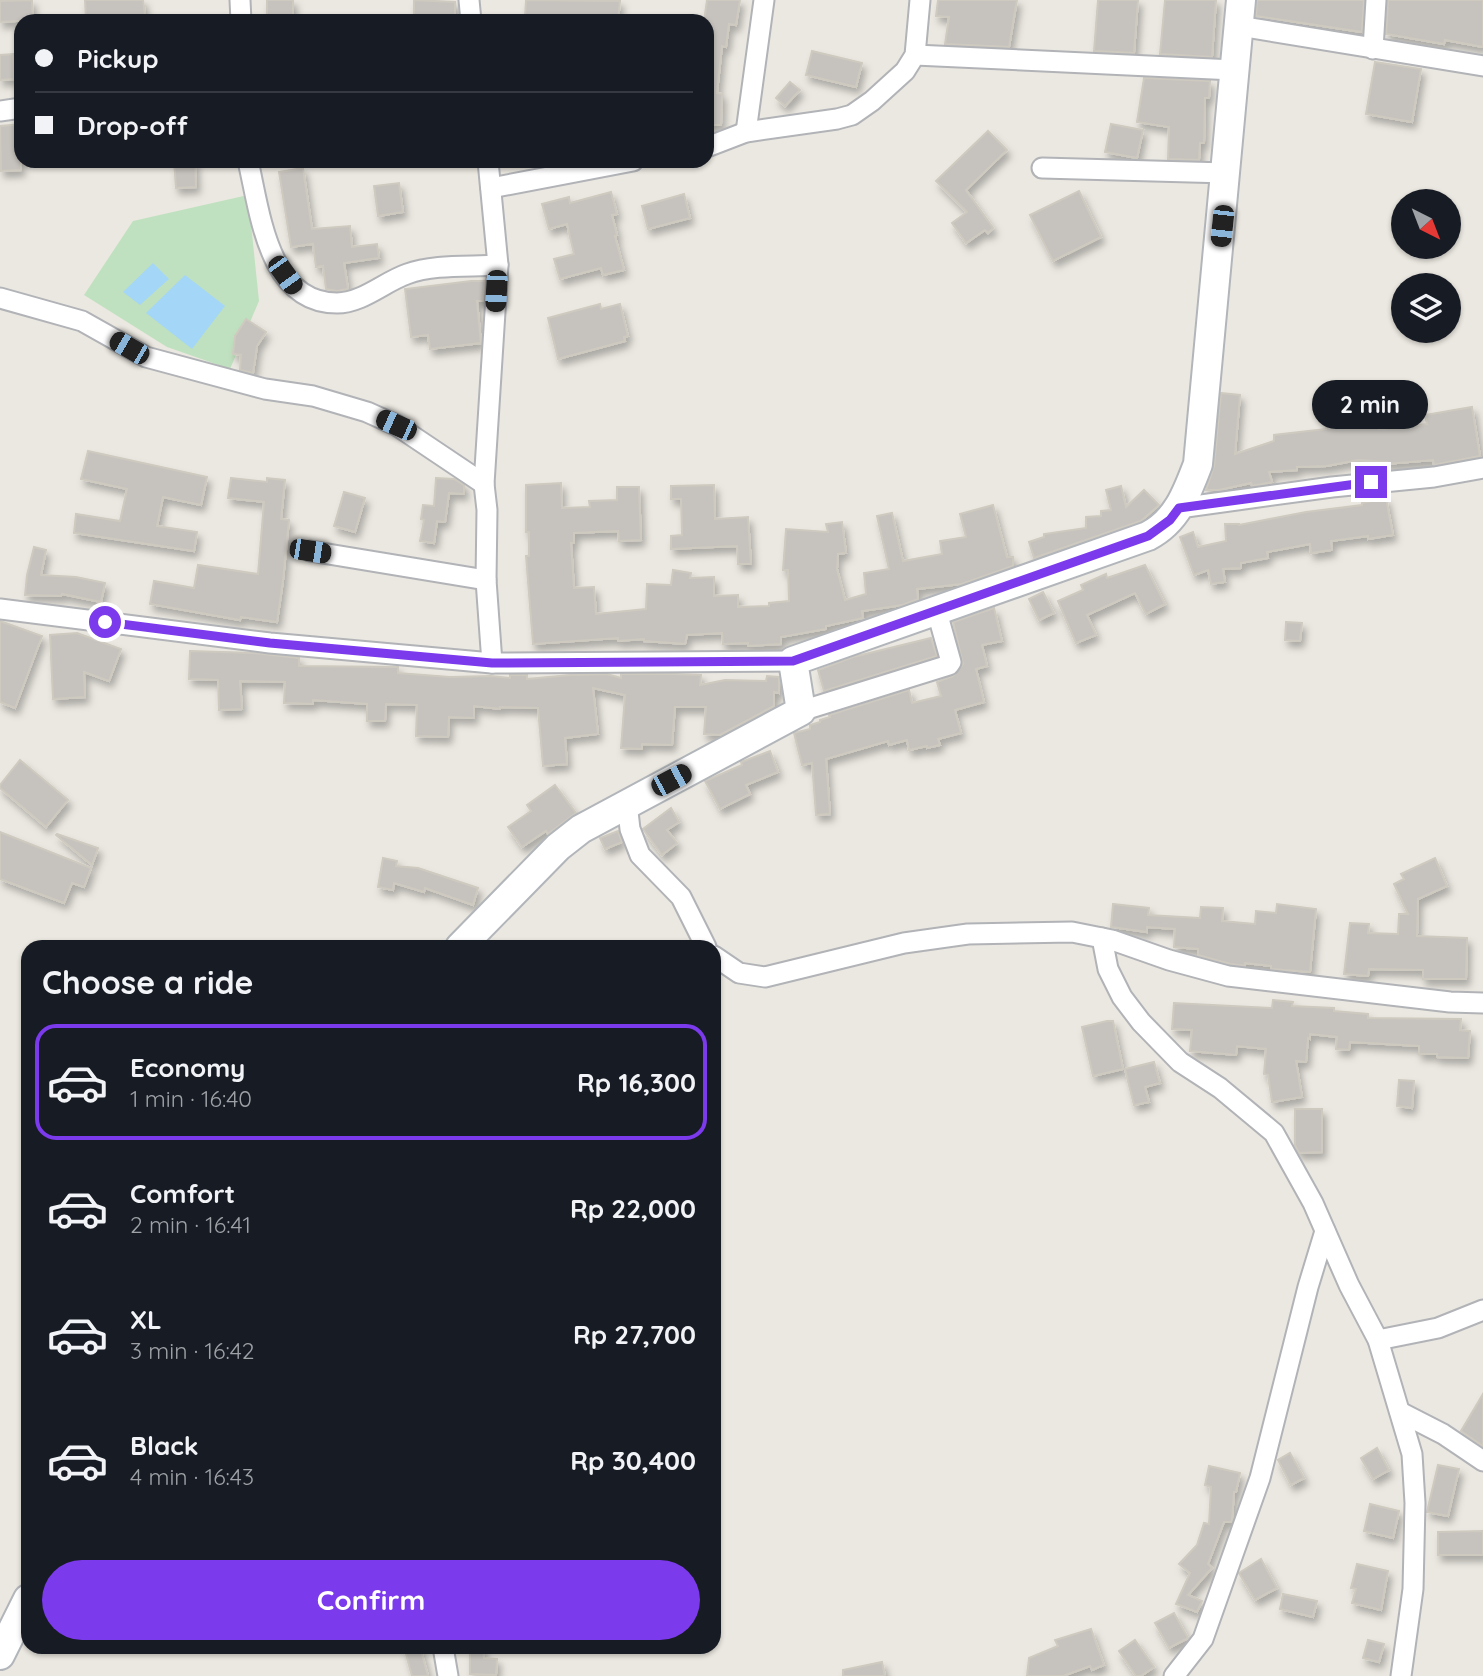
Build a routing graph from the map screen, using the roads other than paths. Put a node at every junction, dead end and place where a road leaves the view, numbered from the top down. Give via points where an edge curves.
1 (764, 0) edge
2 (920, 0) edge
3 (1376, 0) edge
4 (1240, 13) edge
5 (1373, 49) junction
6 (915, 55) junction
7 (1483, 66) edge
8 (1234, 71) junction
9 (746, 132) junction
10 (714, 144) edge
11 (250, 168) edge
12 (489, 168) edge
13 (596, 168) edge
14 (1042, 168) dead end
15 (1227, 173) junction
16 (491, 188) junction
17 (498, 265) junction
18 (0, 298) edge
19 (1483, 468) edge
20 (484, 484) junction
21 (1179, 508) junction
22 (310, 551) dead end
23 (486, 580) junction
24 (0, 609) edge
25 (937, 612) junction
26 (793, 661) junction
27 (492, 663) junction
28 (801, 711) junction
29 (627, 803) junction
30 (1102, 938) junction
31 (467, 940) edge
32 (702, 940) edge
33 (721, 961) edge
34 (1483, 1003) edge
35 (1325, 1231) junction
36 (1483, 1310) edge
37 (1378, 1340) junction
38 (1400, 1412) junction
39 (1483, 1461) edge
40 (21, 1612) edge
41 (444, 1654) edge
42 (0, 1655) edge
43 (448, 1676) edge
44 (1174, 1676) edge
45 (1401, 1676) edge

1 - 9 street
2 - 6 street
3 - 5 street
4 - 5 street
4 - 8 street
5 - 7 street
6 - 8 street
6 - 9 street via 905,71 852,115
8 - 15 street
9 - 10 street
11 - 17 street via 275,261 295,290 314,299 338,303 356,299 422,270
12 - 16 street
13 - 16 street
14 - 15 street
15 - 21 street via 1198,464
16 - 17 street
17 - 20 street
18 - 20 street via 82,321 146,357 367,412 396,425
19 - 21 street
20 - 23 street
21 - 25 street via 1148,536
22 - 23 street
23 - 27 street
24 - 27 street via 270,643
25 - 26 street
25 - 28 street via 949,665
26 - 27 street
26 - 28 street
28 - 29 street
29 - 31 street via 558,847
29 - 32 street via 640,855 681,897
30 - 33 street via 1072,932 968,934 905,943 765,977 739,973
30 - 34 street via 1228,976
30 - 35 street via 1108,969 1128,1005 1180,1062 1274,1133
35 - 37 street
35 - 44 street via 1260,1478 1203,1639
36 - 37 street via 1438,1328
37 - 38 street
38 - 39 street
38 - 45 street via 1412,1454 1415,1503 1413,1589
40 - 42 street
41 - 43 street

